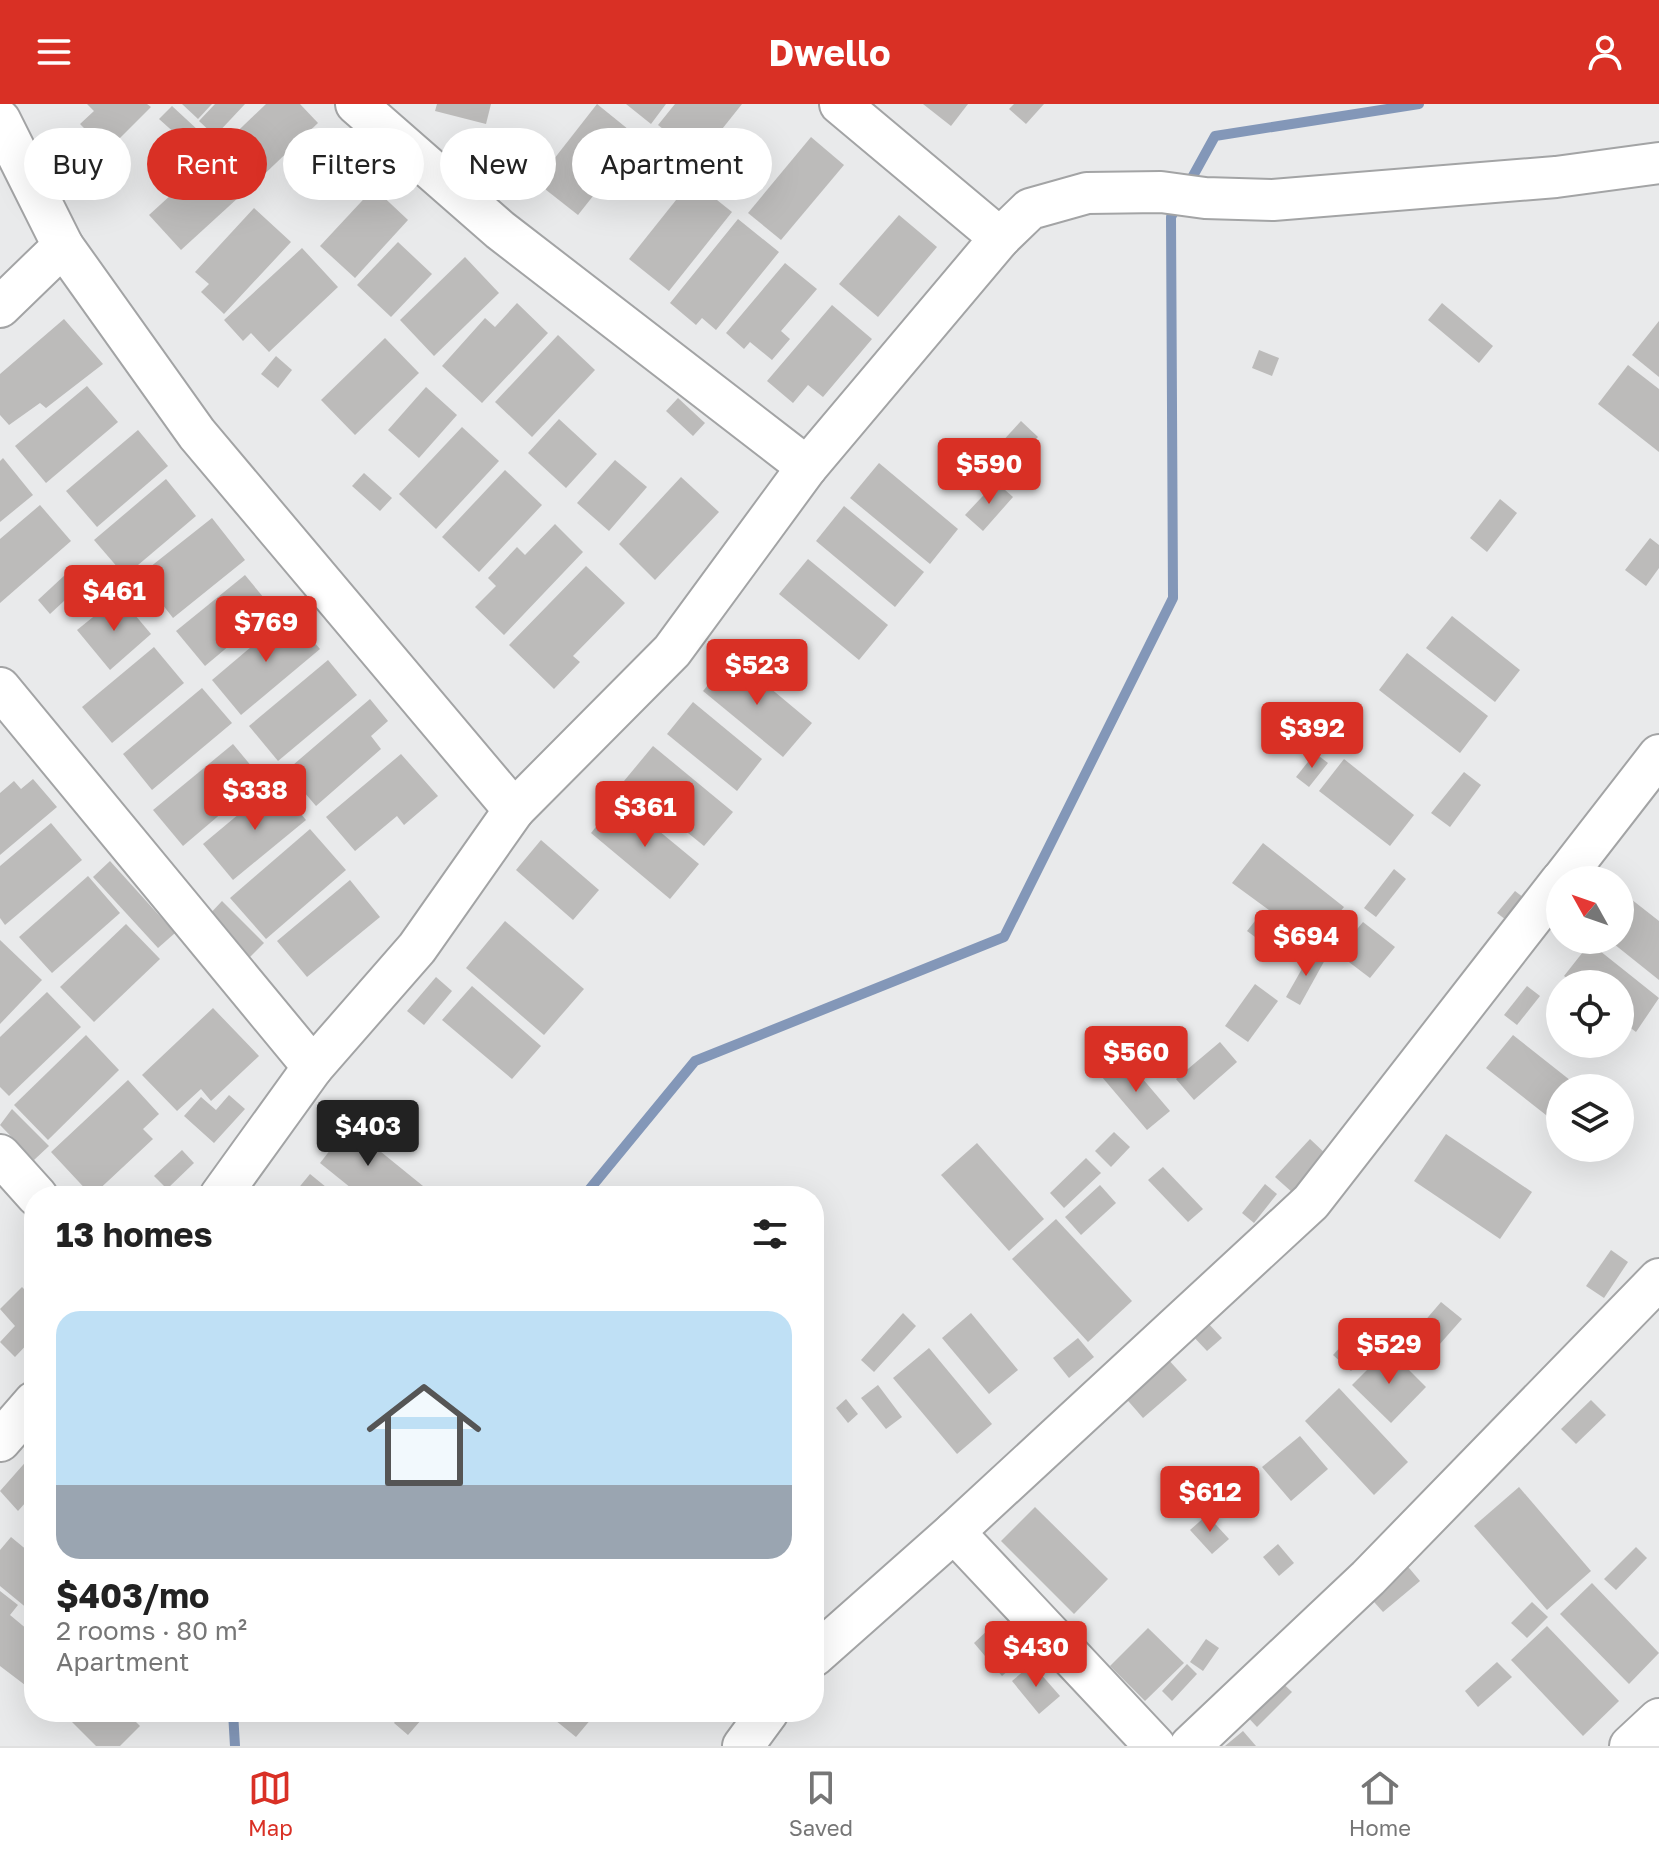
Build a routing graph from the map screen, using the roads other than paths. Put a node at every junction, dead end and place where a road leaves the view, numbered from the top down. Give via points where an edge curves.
1 (356, 104) edge
2 (840, 104) edge
3 (0, 120) edge
4 (1659, 163) edge
5 (1000, 238) junction
6 (63, 246) junction
7 (0, 307) edge
8 (807, 467) junction
9 (0, 688) edge
10 (1659, 755) edge
11 (514, 810) junction
12 (1573, 866) edge
13 (1546, 900) edge
14 (313, 1067) junction
15 (0, 1155) edge
16 (28, 1186) edge
17 (227, 1186) edge
18 (1659, 1279) edge
19 (24, 1413) edge
20 (0, 1441) edge
21 (954, 1532) junction
22 (824, 1647) edge
23 (1659, 1719) edge
24 (761, 1722) edge
25 (743, 1746) edge
26 (1155, 1746) edge
27 (1190, 1746) edge
28 (1630, 1746) edge

1 - 8 street via 500,230
2 - 5 street
3 - 6 street
4 - 5 street via 1320,196 1087,193 1030,209
5 - 8 street
6 - 7 street
6 - 11 street via 197,434
8 - 11 street via 672,651
9 - 14 street
10 - 12 street
11 - 14 street via 417,948
13 - 21 street via 1311,1202
14 - 17 street
15 - 16 street
18 - 27 street via 1368,1578
19 - 20 street
21 - 22 street
21 - 26 street
23 - 28 street
24 - 25 street

